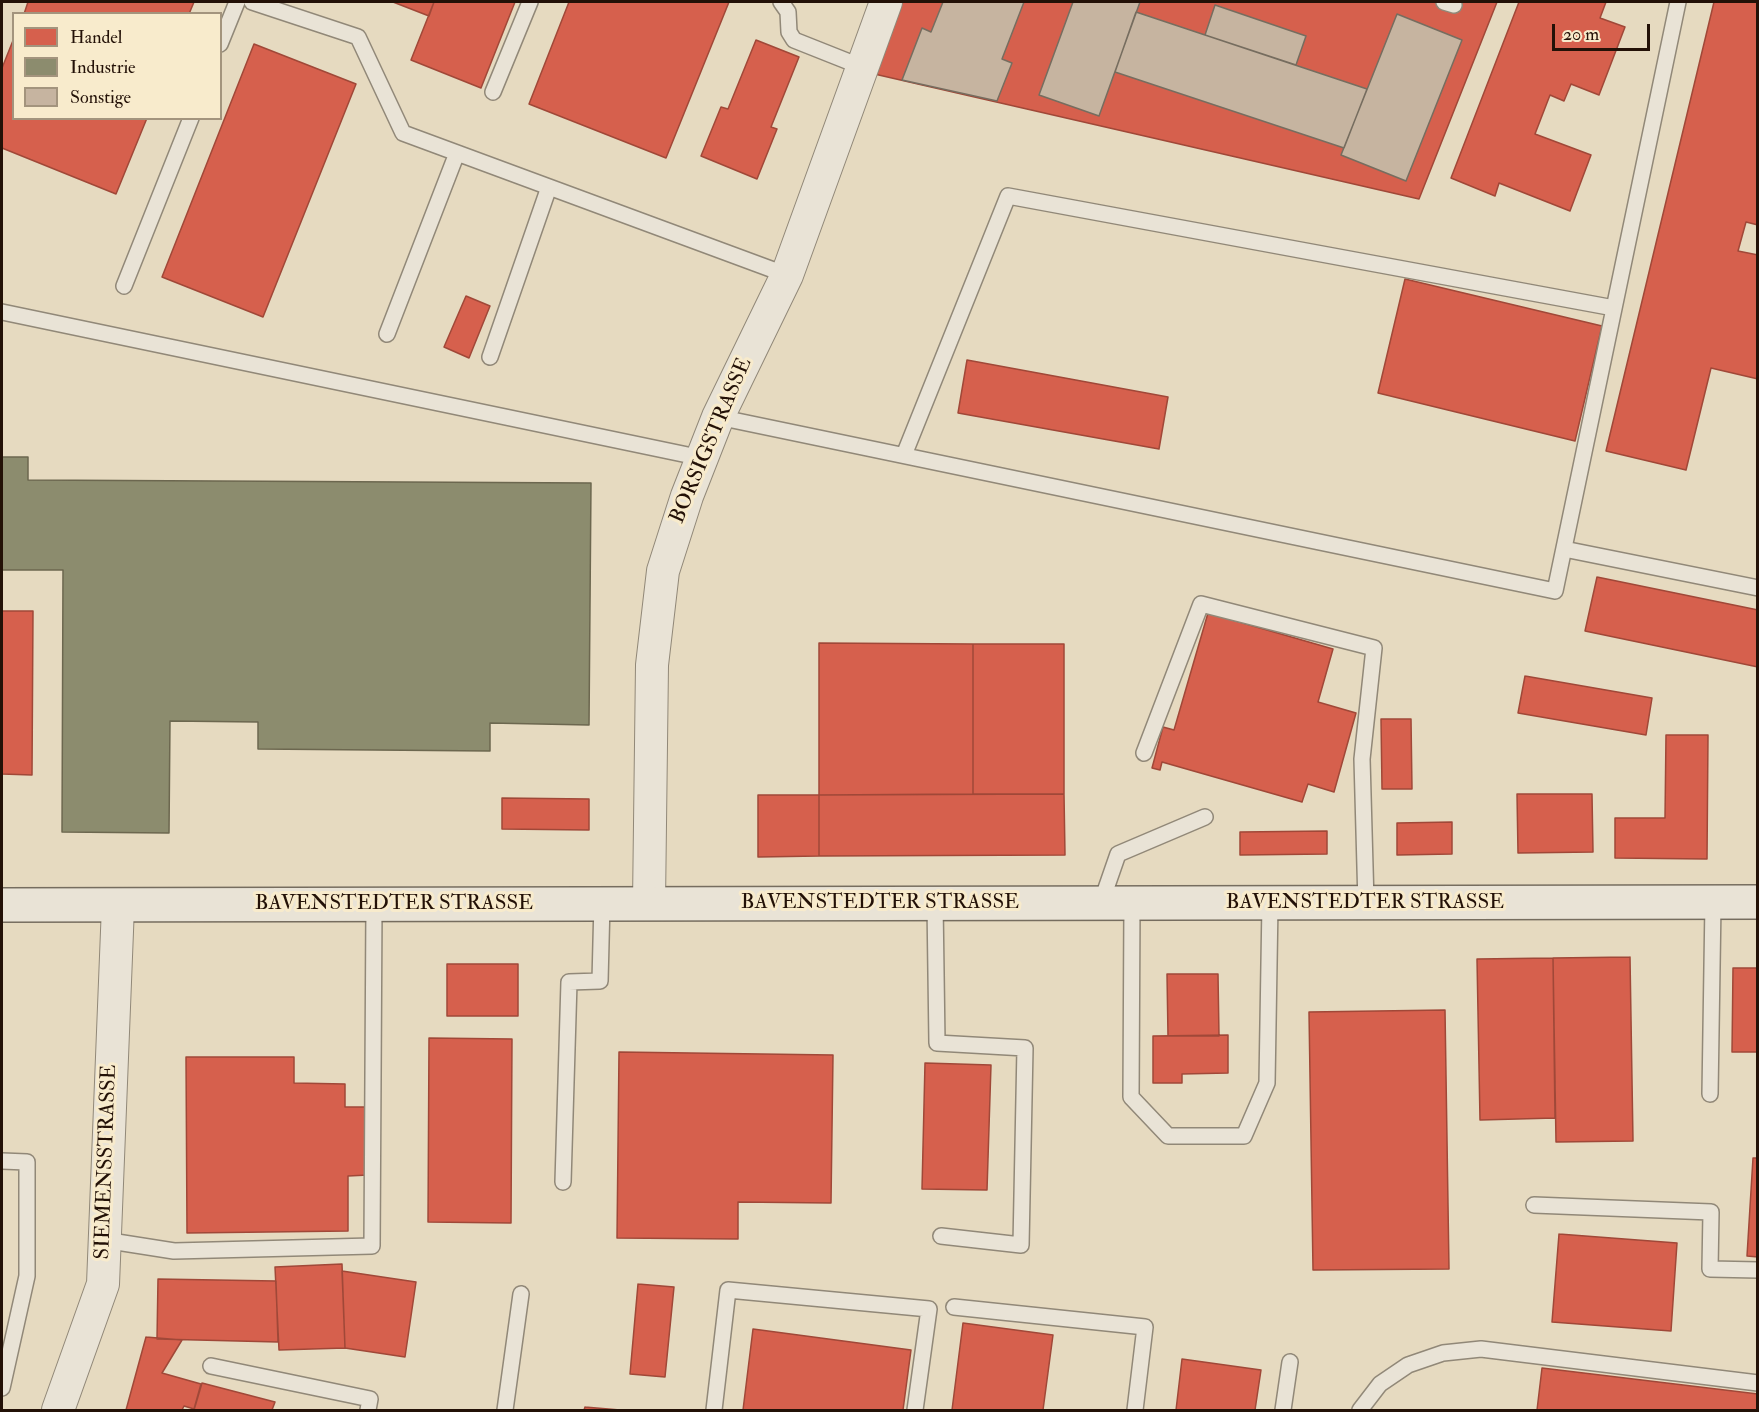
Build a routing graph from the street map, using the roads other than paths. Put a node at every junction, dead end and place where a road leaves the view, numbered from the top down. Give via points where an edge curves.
1 (237, 2) edge
2 (252, 2) edge
3 (530, 2) edge
4 (781, 2) edge
5 (886, 2) edge
6 (1678, 2) edge
7 (222, 39) edge
8 (862, 67) junction
9 (493, 92) dead end
10 (190, 120) edge
11 (457, 153) junction
12 (549, 187) junction
13 (787, 275) junction
14 (124, 286) dead end
15 (1614, 308) junction
16 (2, 312) edge
17 (387, 334) dead end
18 (489, 357) dead end
19 (718, 417) junction
20 (904, 455) junction
21 (702, 458) junction
22 (1564, 549) junction
23 (1758, 588) edge
24 (1144, 753) dead end
25 (1204, 817) dead end
26 (1758, 902) edge
27 (602, 903) junction
28 (649, 903) junction
29 (935, 903) junction
30 (1366, 903) junction
31 (1713, 903) junction
32 (374, 904) junction
33 (1116, 904) junction
34 (1270, 904) junction
35 (2, 905) edge
36 (117, 906) junction
37 (1710, 1094) dead end
38 (2, 1161) edge
39 (562, 1182) dead end
40 (1534, 1205) dead end
41 (940, 1236) dead end
42 (104, 1240) junction
43 (1758, 1270) edge
44 (521, 1293) dead end
45 (954, 1307) dead end
46 (1290, 1362) dead end
47 (211, 1366) dead end
48 (1758, 1383) edge
49 (2, 1388) edge
50 (58, 1410) edge
51 (368, 1410) edge
52 (505, 1410) edge
53 (714, 1410) edge
54 (915, 1410) edge
55 (1134, 1410) edge
56 (1283, 1410) edge
57 (1360, 1410) edge

1 - 7 lane
2 - 11 lane via 358,37 403,133
3 - 9 lane
4 - 8 lane via 788,12 789,32 794,40
5 - 8 street, BORSIGSTRASSE
6 - 15 lane
8 - 13 street, BORSIGSTRASSE
10 - 14 lane
11 - 12 lane
11 - 17 lane
12 - 13 lane
12 - 18 lane
13 - 19 street, BORSIGSTRASSE
15 - 20 lane via 1008,196
15 - 22 lane
16 - 21 lane
19 - 20 lane
19 - 21 street, BORSIGSTRASSE
20 - 22 lane via 1555,591
21 - 28 street, BORSIGSTRASSE via 672,539 656,616
22 - 23 lane
24 - 30 lane via 1201,604 1374,648 1362,759
25 - 33 lane via 1118,854
26 - 31 street, BAVENSTEDTER STRASSE
27 - 28 street, BAVENSTEDTER STRASSE
27 - 32 street, BAVENSTEDTER STRASSE
27 - 39 lane via 600,981 569,982
28 - 29 street, BAVENSTEDTER STRASSE
29 - 33 street, BAVENSTEDTER STRASSE
29 - 41 lane via 937,1043 1025,1048 1021,1245
30 - 31 street, BAVENSTEDTER STRASSE
30 - 34 street, BAVENSTEDTER STRASSE
31 - 37 lane
32 - 36 street, BAVENSTEDTER STRASSE
32 - 42 lane via 372,1246 174,1251
33 - 34 street, BAVENSTEDTER STRASSE
33 - 34 lane via 1131,1097 1168,1136 1244,1136 1267,1083
35 - 36 street, BAVENSTEDTER STRASSE
36 - 42 street, SIEMENSSTRASSE
38 - 49 lane via 27,1162 27,1276
40 - 43 lane via 1711,1212 1710,1269
42 - 50 street, SIEMENSSTRASSE via 103,1284
44 - 52 lane
45 - 55 lane via 1145,1327
46 - 56 lane
47 - 51 lane via 370,1399
48 - 57 lane via 1481,1350 1443,1353 1407,1365 1380,1384
53 - 54 lane via 728,1290 929,1309

